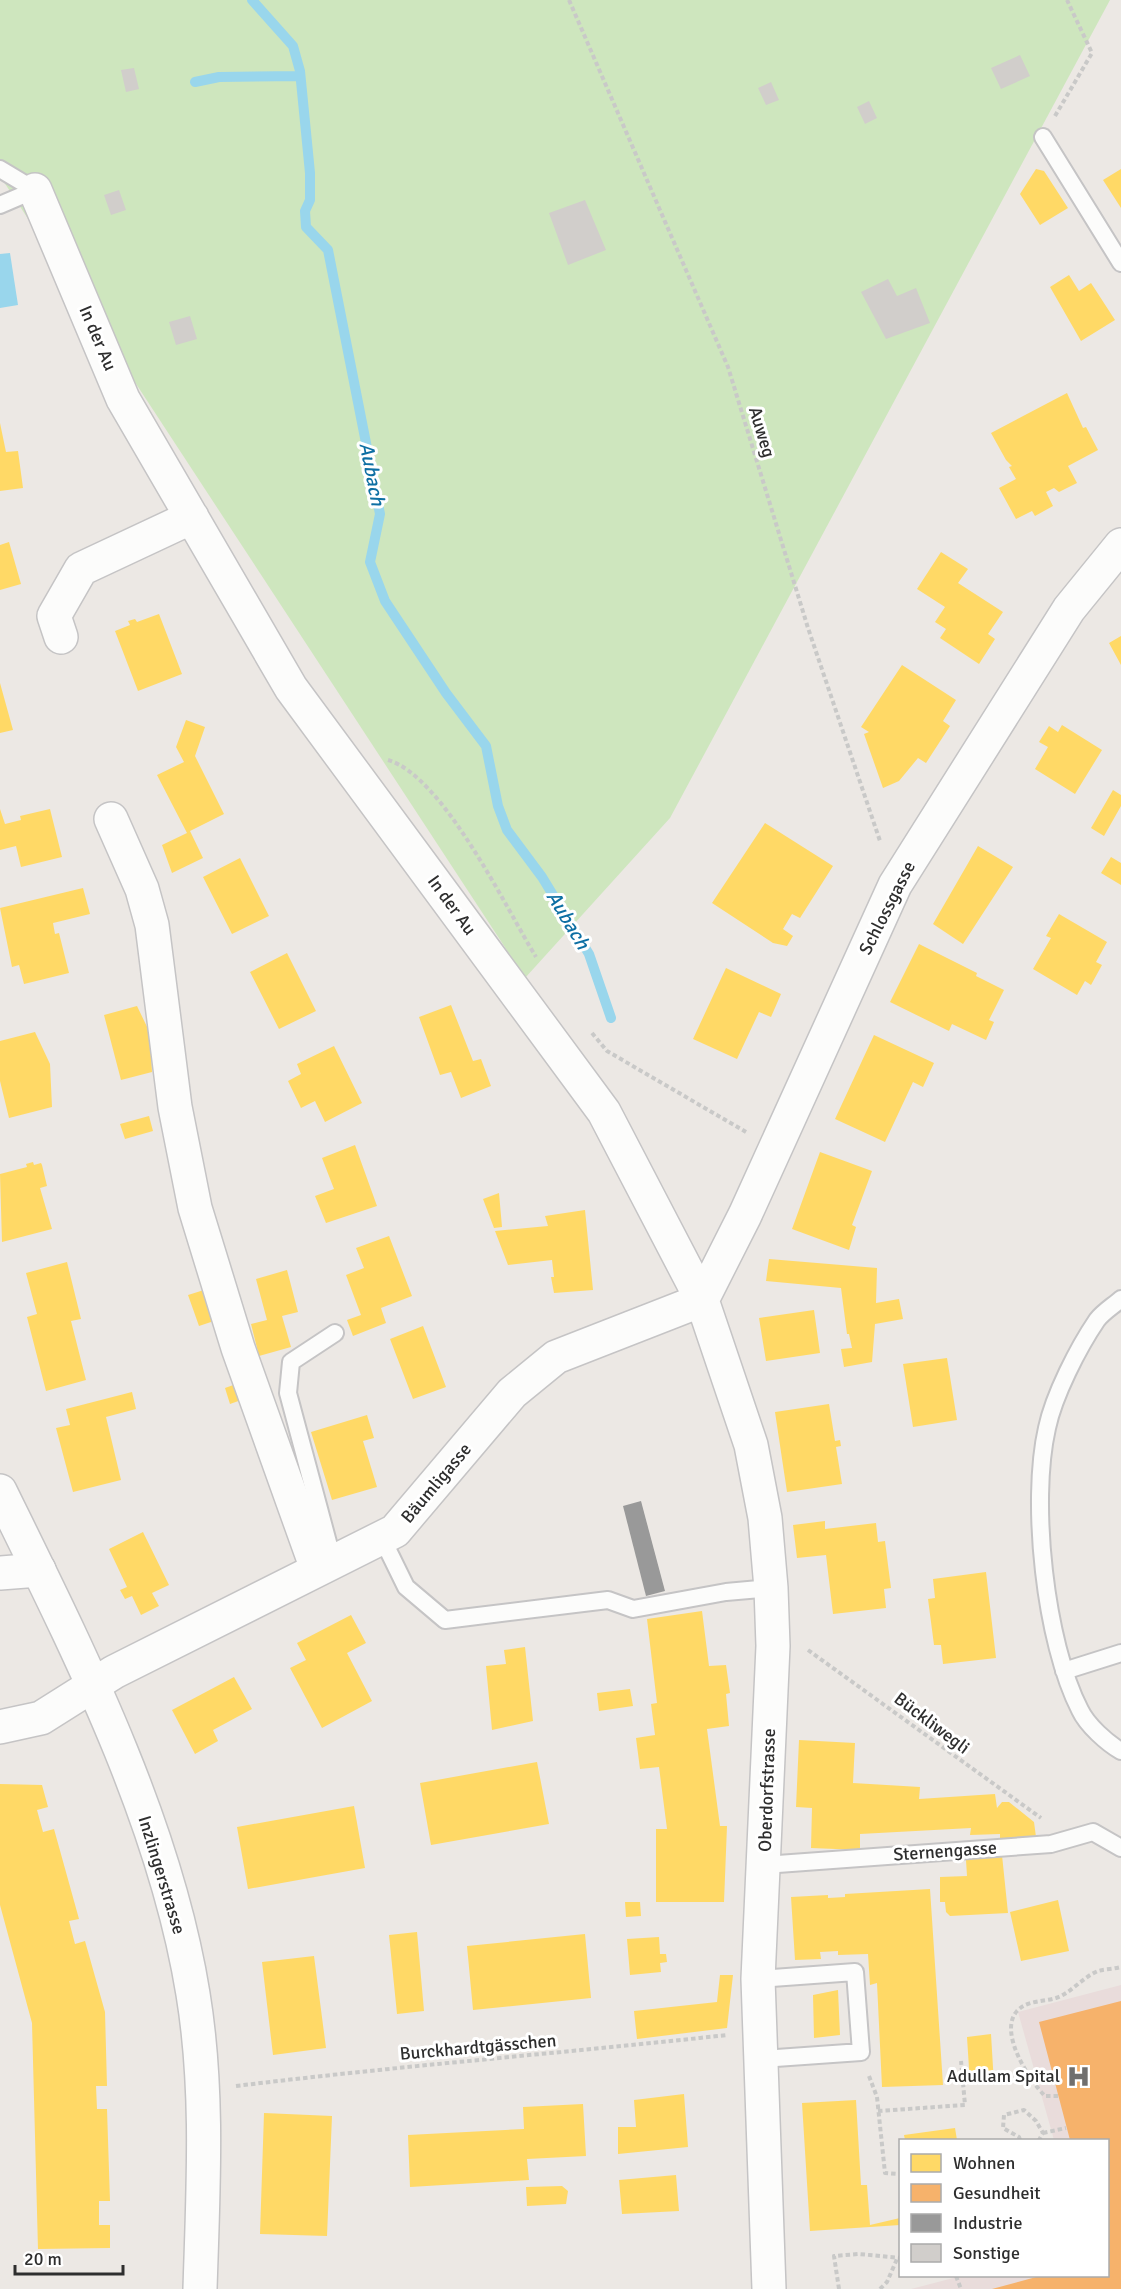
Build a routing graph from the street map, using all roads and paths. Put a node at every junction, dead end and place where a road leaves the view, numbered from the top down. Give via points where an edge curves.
1 (569, 0) edge
2 (1067, 0) edge
3 (1042, 137) joint
4 (0, 169) edge
5 (35, 190) junction
6 (0, 205) edge
7 (1121, 263) edge
8 (192, 517) junction
9 (1121, 545) edge
10 (61, 637) dead end
11 (344, 759) junction
12 (111, 819) dead end
13 (895, 885) junction
14 (542, 965) dead end
15 (587, 1026) dead end
16 (776, 1148) junction
17 (1121, 1299) edge
18 (702, 1300) junction
19 (335, 1333) dead end
20 (0, 1491) edge
21 (382, 1538) junction
22 (325, 1565) junction
23 (39, 1570) junction
24 (0, 1572) edge
25 (771, 1588) junction
26 (773, 1646) junction
27 (1121, 1653) edge
28 (1064, 1671) junction
29 (92, 1686) junction
30 (0, 1727) edge
31 (1121, 1751) edge
32 (1068, 1840) junction
33 (1121, 1848) edge
34 (764, 1865) junction
35 (1121, 1967) edge
36 (758, 1979) junction
37 (760, 2045) junction
38 (861, 2052) junction
39 (961, 2061) dead end
40 (1058, 2096) dead end
41 (204, 2102) junction
42 (878, 2111) junction
43 (1066, 2128) dead end
44 (1043, 2133) junction
45 (1020, 2139) edge
46 (1040, 2139) edge
47 (898, 2174) dead end
48 (899, 2258) edge
49 (200, 2289) edge
50 (769, 2289) edge
51 (839, 2289) edge
52 (880, 2289) edge

1 - 13 path, Auweg via 728,367 808,628
2 - 3 path via 1092,53
3 - 7 lane
4 - 5 lane
5 - 6 lane
5 - 8 street, In der Au via 123,399
8 - 10 street via 81,569 54,616
8 - 11 street, In der Au via 291,687
9 - 13 street, Schlossgasse via 1069,609
11 - 14 path via 366,754 403,764 456,820
11 - 18 street, In der Au via 604,1112
12 - 22 street via 142,889 152,925 175,1107 195,1208 238,1348
13 - 16 street, Schlossgasse
15 - 16 path via 607,1051
16 - 18 street, Schlossgasse
17 - 28 lane via 1098,1318 1047,1426 1039,1483 1044,1580
18 - 21 street, Bäumligasse via 556,1357 512,1393 395,1532
18 - 25 street, Oberdorfstrasse via 751,1445 765,1518
19 - 22 lane via 291,1362 288,1393
20 - 23 street, Inzlingerstrasse
21 - 22 street, Bäumligasse
21 - 25 lane via 406,1587 445,1620 608,1600 633,1609
22 - 29 street, Bäumligasse
23 - 24 street
23 - 29 street, Inzlingerstrasse
25 - 26 street, Oberdorfstrasse
26 - 32 path, Bückliwegli via 803,1647
26 - 34 street, Oberdorfstrasse
27 - 28 lane
28 - 31 lane via 1080,1712
29 - 30 street, Bäumligasse via 41,1718
29 - 41 street, Inzlingerstrasse via 148,1822 175,1909 194,1995
32 - 33 lane, Sternengasse via 1093,1832
32 - 34 lane, Sternengasse
34 - 36 street, Oberdorfstrasse
35 - 40 path via 1098,1971 1056,1998 1037,2000 1018,2009 1012,2020 1012,2037 1032,2083 1045,2096
36 - 37 street, Oberdorfstrasse
36 - 38 lane via 855,1972
37 - 38 lane
37 - 41 path, Burckhardtgässchen via 370,2069 236,2086
37 - 50 street, Oberdorfstrasse
38 - 42 path
39 - 42 path via 964,2105
41 - 49 street, Inzlingerstrasse
42 - 47 path via 885,2173
43 - 44 path
44 - 45 path via 1024,2110 1004,2115 1003,2128
44 - 46 path
48 - 51 path via 834,2256
48 - 52 path

